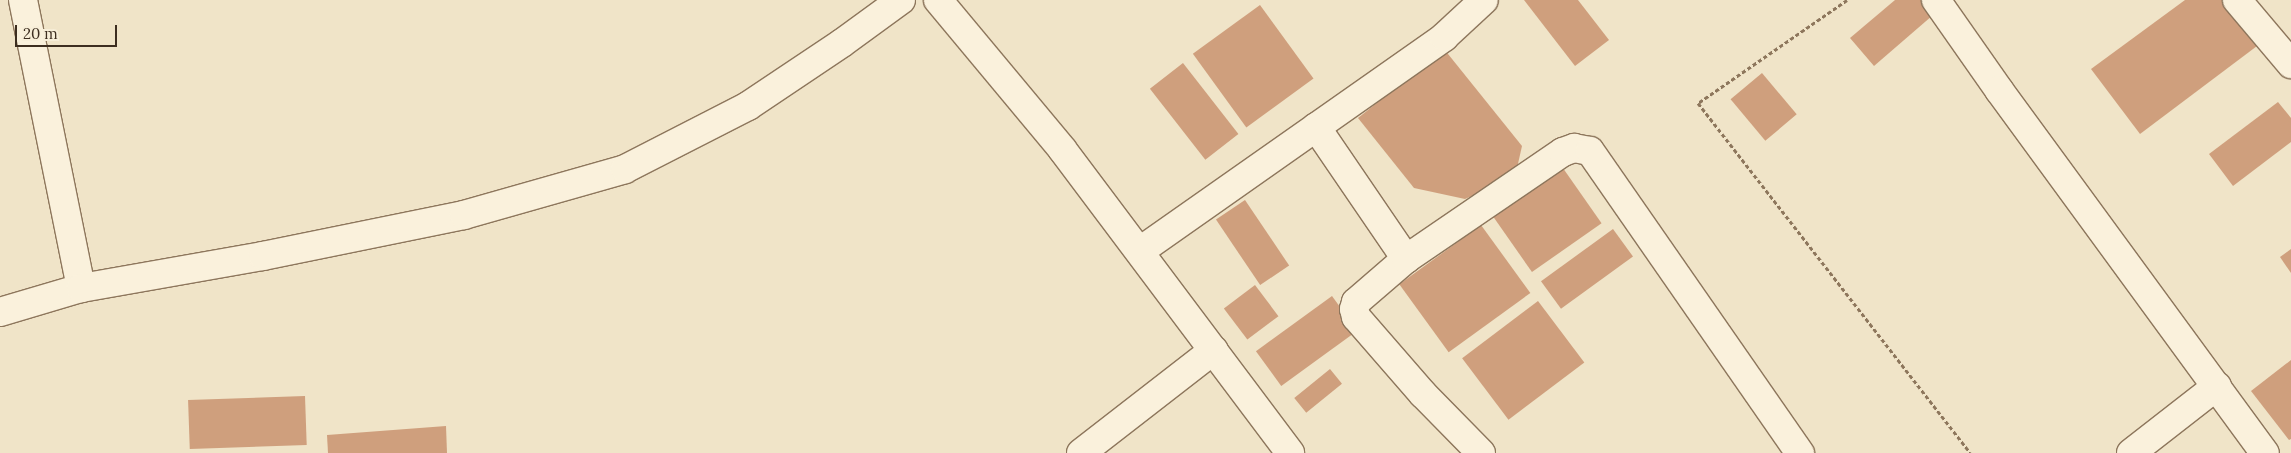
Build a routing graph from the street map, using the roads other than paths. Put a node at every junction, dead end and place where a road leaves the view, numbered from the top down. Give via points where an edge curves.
1 (23, 0) edge
2 (901, 0) edge
3 (938, 0) edge
4 (1484, 0) edge
5 (1936, 0) edge
6 (2237, 0) edge
7 (2291, 64) edge
8 (1316, 126) junction
9 (1140, 251) junction
10 (1406, 259) junction
11 (81, 288) junction
12 (0, 312) edge
13 (1214, 350) junction
14 (2218, 386) junction
15 (1095, 449) edge
16 (1290, 453) edge
17 (1481, 453) edge
18 (1800, 453) edge
19 (2131, 453) edge
20 (2265, 453) edge

1 - 11 street
2 - 11 street via 748,106 624,169 464,215 263,256
3 - 9 street via 1062,149
4 - 8 street via 1444,37
5 - 14 street
6 - 7 street
8 - 9 street
8 - 10 street
9 - 13 street
10 - 17 street via 1361,296 1354,310 1356,317 1423,394
10 - 18 street via 1563,152 1574,148 1590,151
11 - 12 street
13 - 15 street
13 - 16 street
14 - 19 street
14 - 20 street

